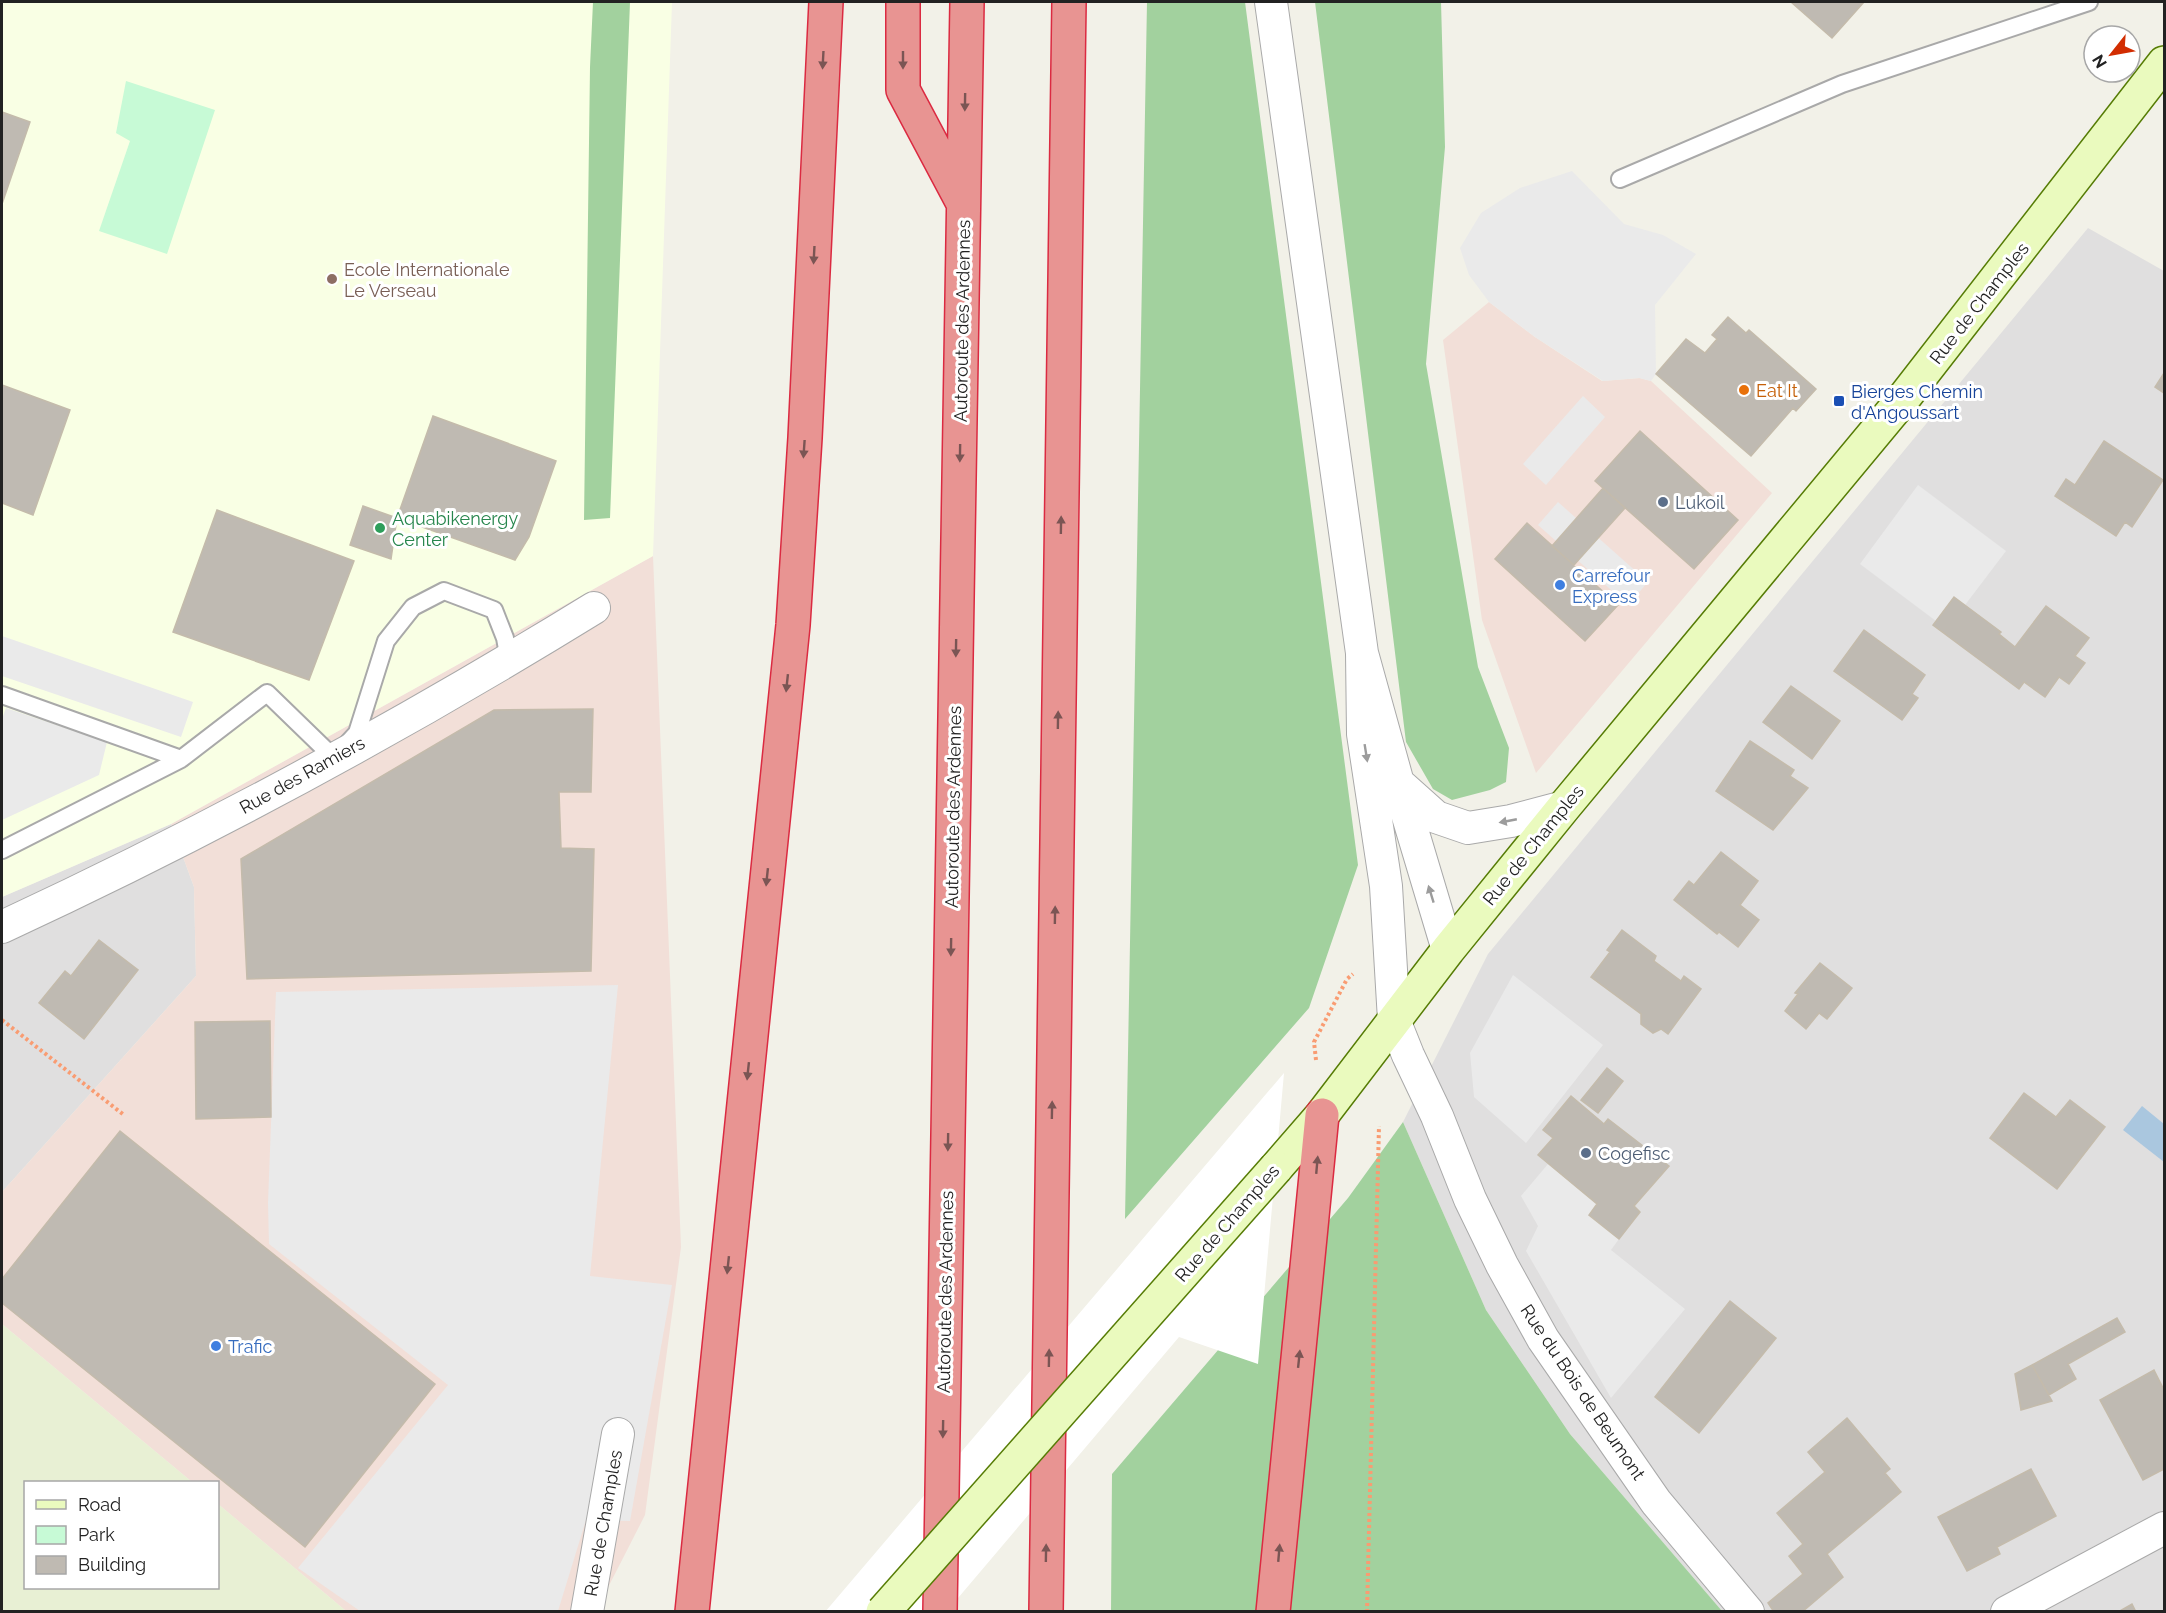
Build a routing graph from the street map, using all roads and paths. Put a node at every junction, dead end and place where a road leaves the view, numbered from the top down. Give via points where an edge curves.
1 (826, 2) edge
2 (903, 2) edge
3 (967, 2) edge
4 (1069, 2) edge
5 (1271, 2) edge
6 (2089, 2) edge
7 (2164, 63) edge
8 (1620, 179) dead end
9 (964, 205) junction
10 (594, 608) dead end
11 (1362, 653) junction
12 (509, 660) junction
13 (2, 695) edge
14 (334, 758) junction
15 (181, 759) junction
16 (1398, 783) junction
17 (1564, 807) junction
18 (2, 850) edge
19 (2, 927) edge
20 (1448, 950) junction
21 (2, 1020) edge
22 (1394, 1020) junction
23 (124, 1115) dead end
24 (1322, 1115) junction
25 (1379, 1126) dead end
26 (618, 1434) dead end
27 (2164, 1528) edge
28 (698, 1567) junction
29 (587, 1611) edge
30 (692, 1611) edge
31 (713, 1611) edge
32 (883, 1611) edge
33 (940, 1611) edge
34 (1046, 1611) edge
35 (1273, 1611) edge
36 (1367, 1611) edge
37 (1748, 1611) edge
38 (2007, 1611) edge

1 -> 28 highway via 793,625
2 -> 9 highway via 903,90
3 -> 9 highway, Autoroute des Ardennes
34 -> 4 highway
5 - 11 street
6 - 8 lane via 1842,84
7 - 17 main road, Rue de Champles via 1910,390
9 -> 33 highway, Autoroute des Ardennes
10 - 12 street, Rue des Ramiers
11 - 16 street
11 -> 22 street, Rue du Bois de Beumont via 1363,734 1386,886
12 - 14 street, Rue des Ramiers
12 - 14 lane via 494,610 444,591 412,608 386,641 357,733
13 - 15 lane
14 - 15 lane via 267,693
14 - 19 street, Rue des Ramiers
15 - 18 lane
17 -> 16 street via 1468,828 1436,817
20 -> 16 street
17 - 20 main road, Rue de Champles
20 - 22 main road, Rue de Champles
21 - 23 path
22 - 24 main road, Rue de Champles
22 - 37 street, Rue du Bois de Beumont via 1470,1199 1544,1339 1656,1502
24 - 32 main road, Rue de Champles, bridge
35 -> 24 highway
25 - 36 path
26 - 29 street, Rue de Champles
27 - 38 street
28 - 30 highway
28 - 31 highway

